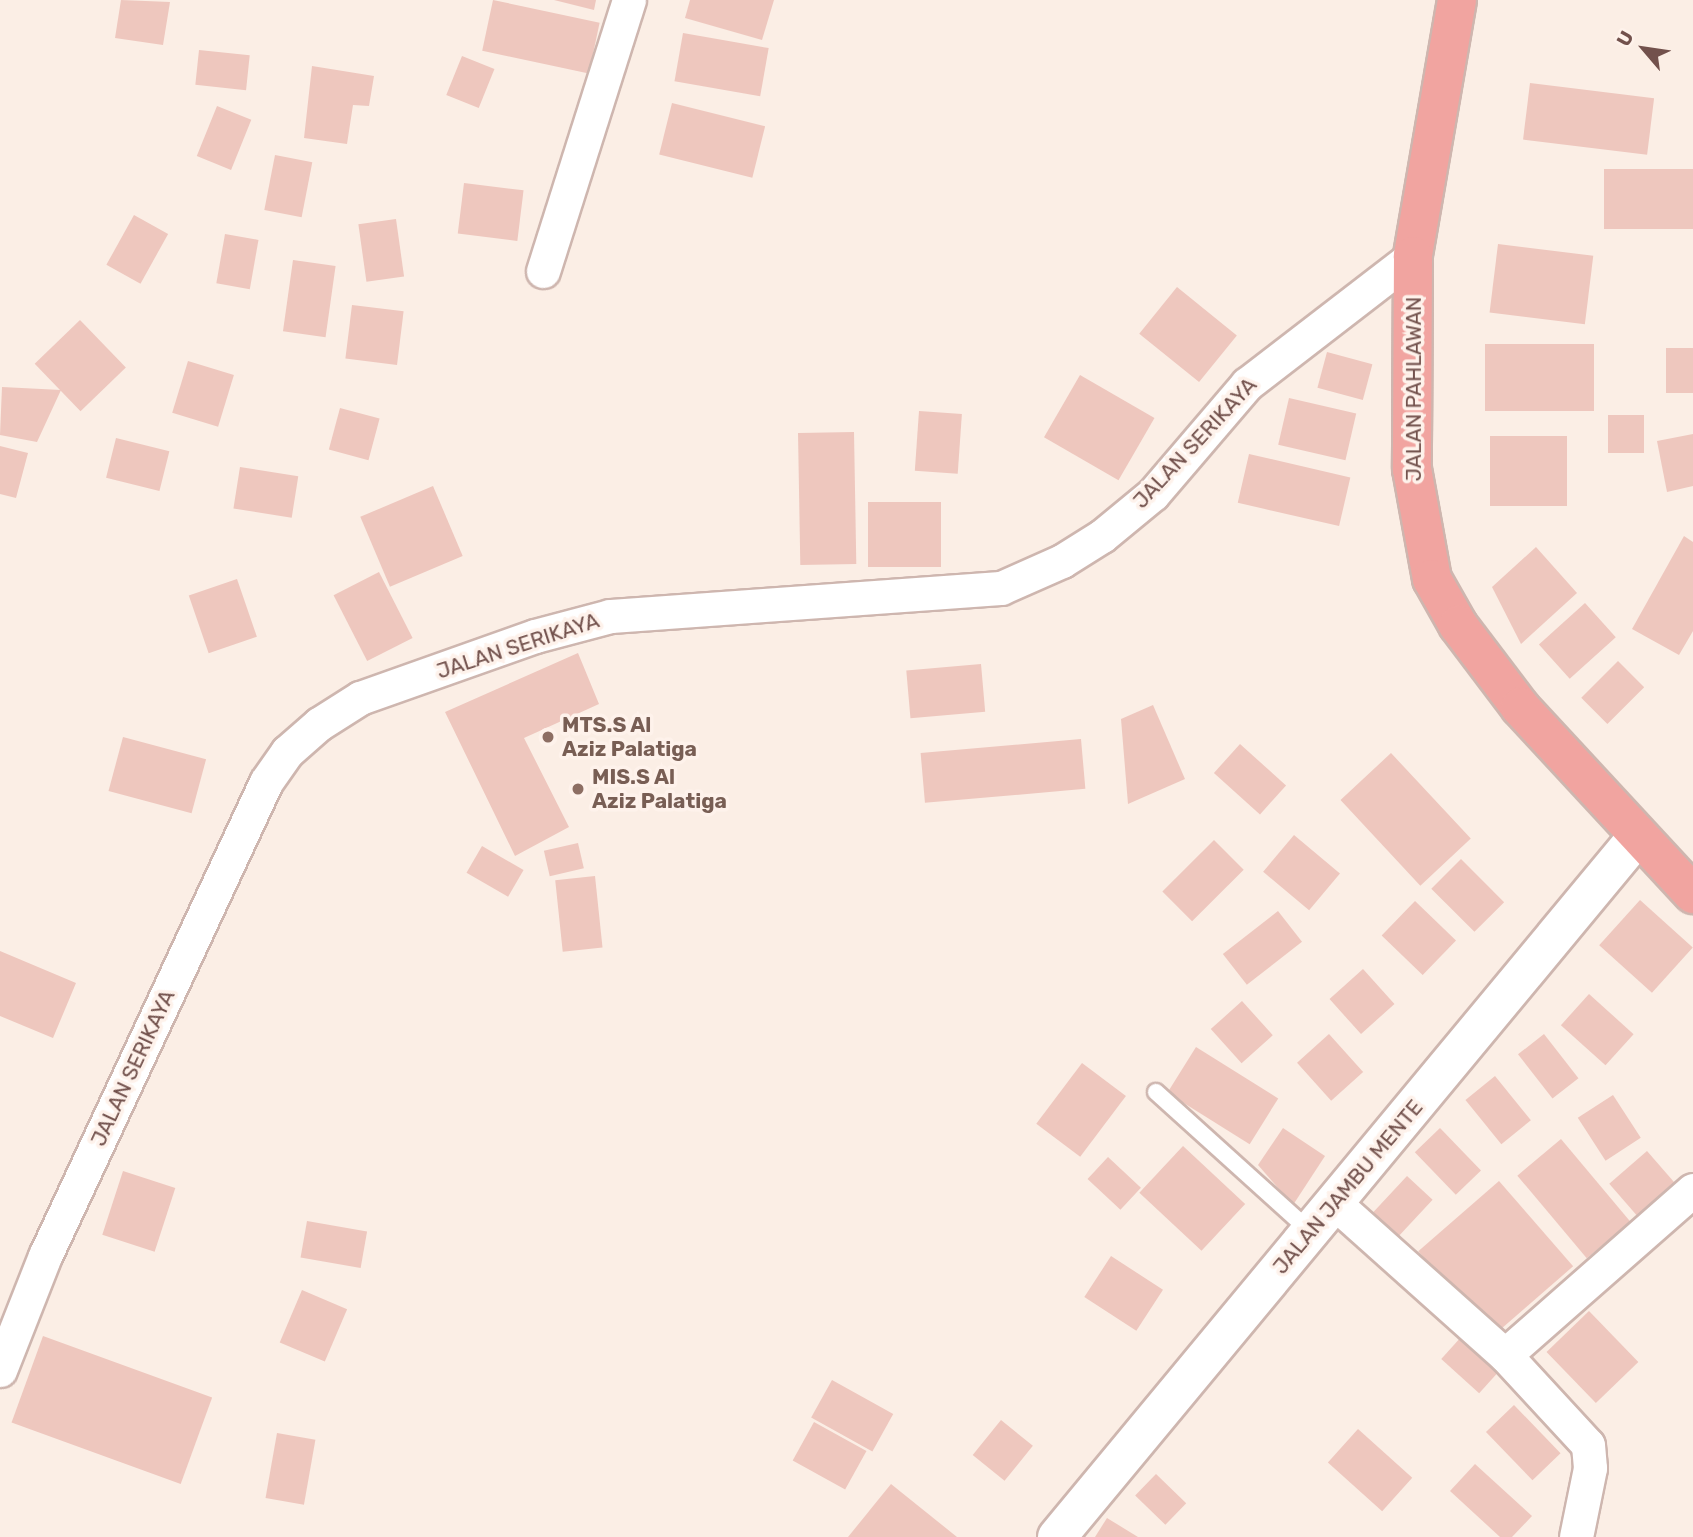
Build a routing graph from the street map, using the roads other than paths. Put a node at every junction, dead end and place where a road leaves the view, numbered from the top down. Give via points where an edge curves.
1 (629, 0) edge
2 (1457, 0) edge
3 (1413, 256) junction
4 (543, 271) dead end
5 (1638, 836) junction
6 (1693, 894) edge
7 (1156, 1092) dead end
8 (1693, 1190) edge
9 (1337, 1205) junction
10 (1310, 1231) junction
11 (1505, 1355) junction
12 (0, 1370) edge
13 (1057, 1537) edge
14 (1576, 1537) edge

1 - 4 street
2 - 3 highway, JALAN PAHLAWAN
3 - 5 highway, JALAN PAHLAWAN via 1412,469 1433,579 1458,625 1520,707
3 - 12 street, JALAN SERIKAYA via 1247,384 1153,494 1101,536 1001,588 610,616 535,636 360,698 318,724 287,752 266,782 45,1256
5 - 6 highway, JALAN PAHLAWAN
5 - 9 main road, JALAN JAMBU MENTE
7 - 10 lane
8 - 11 street
9 - 10 main road, JALAN JAMBU MENTE
9 - 11 street
10 - 13 main road, JALAN JAMBU MENTE
11 - 14 street via 1588,1445 1590,1468

